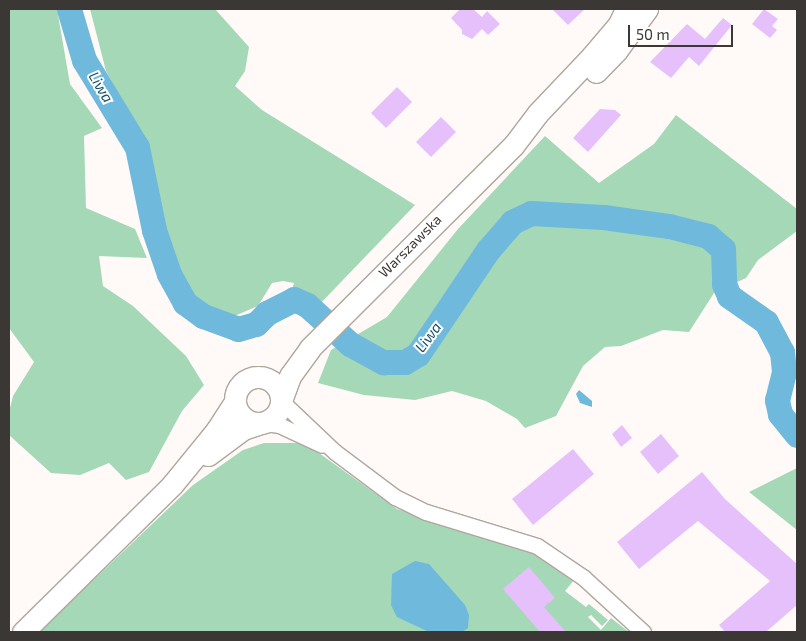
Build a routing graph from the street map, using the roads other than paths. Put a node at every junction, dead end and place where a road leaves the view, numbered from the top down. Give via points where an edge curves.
1 (626, 9) edge
2 (647, 9) edge
3 (513, 146) junction
4 (310, 348) junction
5 (262, 377) junction
6 (281, 401) junction
7 (234, 403) junction
8 (261, 423) junction
9 (335, 452) junction
10 (172, 485) junction
11 (23, 632) edge
12 (643, 632) edge

1 - 3 main road, Warszawska via 619,24 538,113
2 - 3 main road, Warszawska via 616,50 549,122
3 - 4 main road, Warszawska
4 - 5 main road
4 - 6 main road via 290,376
5 - 6 main road via 276,386
5 - 7 main road via 254,377 241,384
6 - 8 main road via 275,416
6 - 9 street
7 - 8 main road via 241,416
7 - 10 main road via 216,431
8 - 9 street via 294,430
8 - 10 main road via 242,429 225,440
9 - 12 street via 410,506 542,548 584,578
10 - 11 main road

